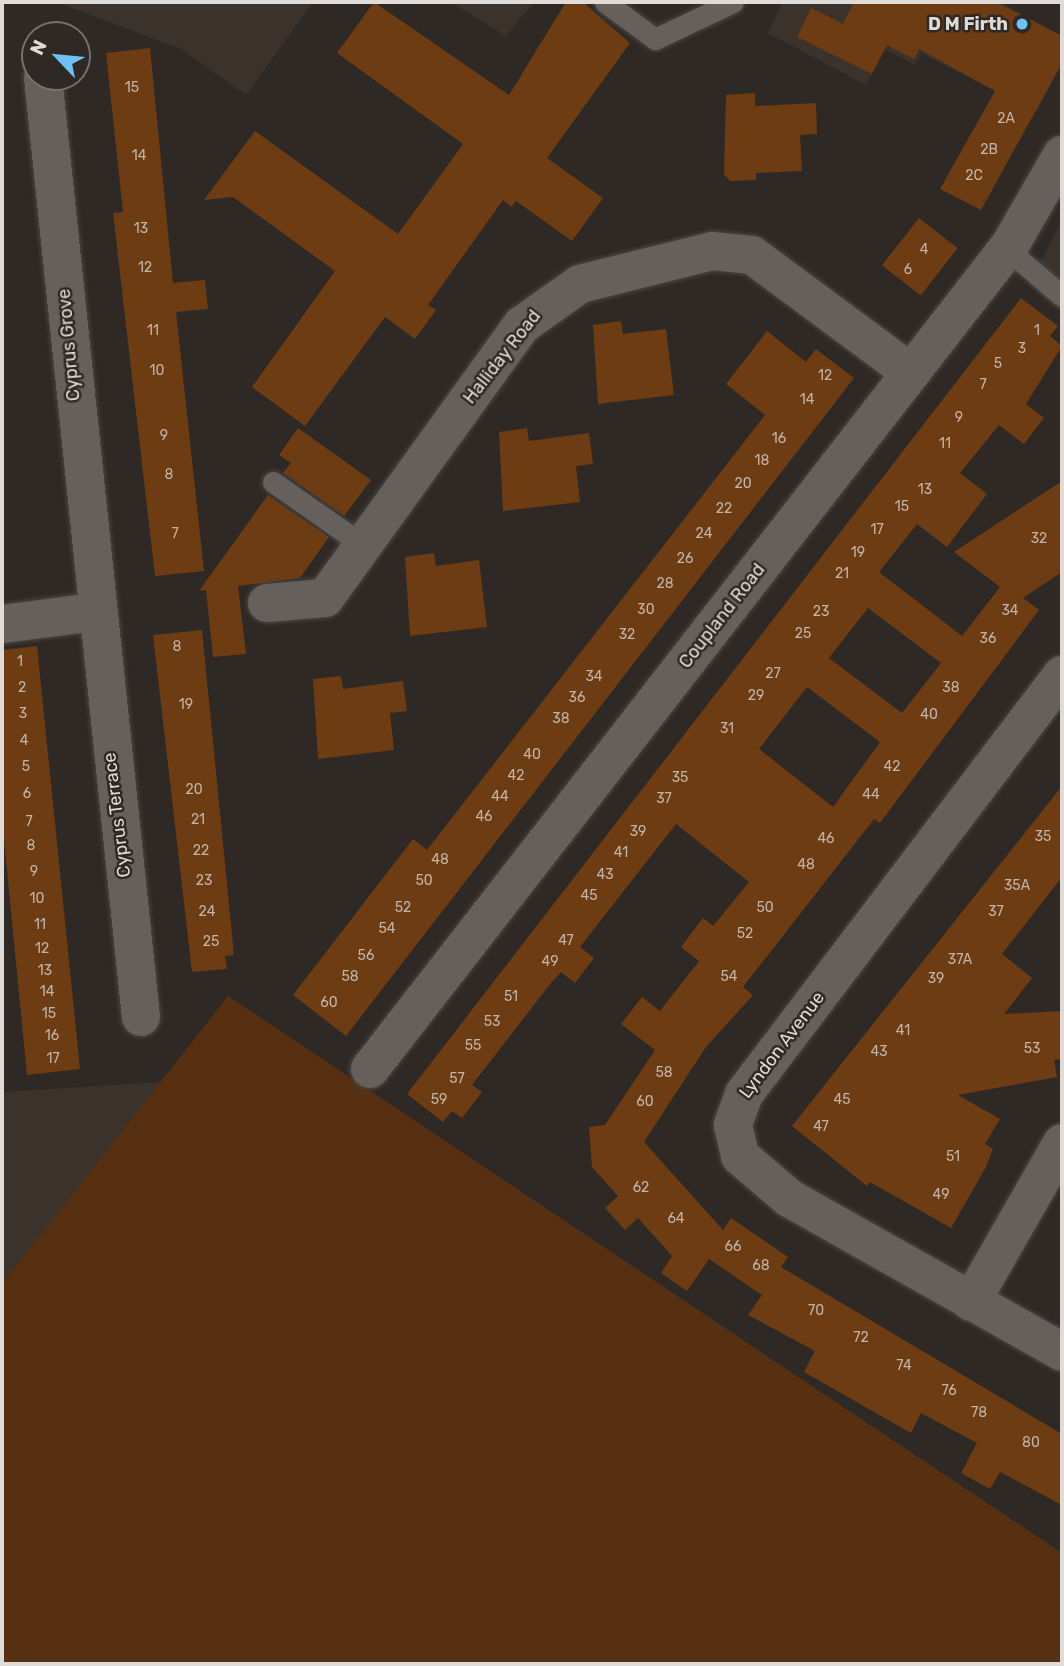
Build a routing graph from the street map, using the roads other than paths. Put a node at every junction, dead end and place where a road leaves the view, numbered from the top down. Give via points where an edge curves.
1 (605, 2) edge
2 (733, 2) edge
3 (44, 91) edge
4 (1062, 155) edge
5 (1007, 249) junction
6 (1062, 296) edge
7 (910, 372) junction
8 (273, 482) dead end
9 (363, 545) junction
10 (267, 603) dead end
11 (94, 612) junction
12 (2, 624) edge
13 (1062, 675) edge
14 (141, 1017) dead end
15 (370, 1069) dead end
16 (1062, 1143) edge
17 (971, 1302) junction
18 (1062, 1352) edge

1 - 2 lane via 654,39
3 - 11 street, Cyprus Grove
4 - 5 street, Coupland Road
5 - 6 lane
5 - 7 street, Coupland Road
7 - 9 street, Halliday Road via 752,255 712,251 580,284 522,325
7 - 15 street, Coupland Road
8 - 9 lane
9 - 10 street, Halliday Road via 325,598
11 - 12 street
11 - 14 street, Cyprus Terrace
13 - 17 street, Lyndon Avenue via 744,1094 733,1125 740,1156 780,1191
16 - 17 street
17 - 18 street, Lyndon Avenue

